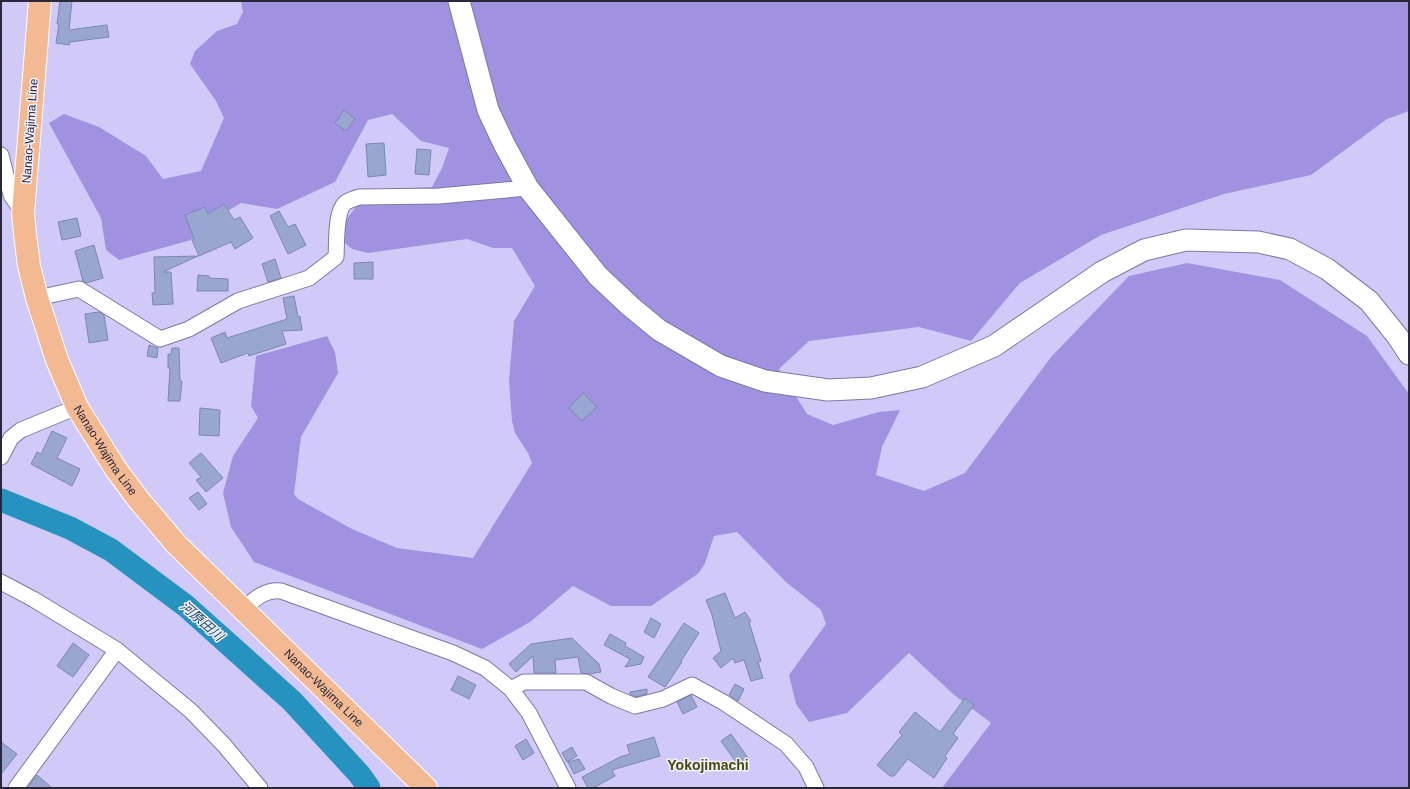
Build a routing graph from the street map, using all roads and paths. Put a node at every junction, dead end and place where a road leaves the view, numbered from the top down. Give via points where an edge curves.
1 (40, 1) edge
2 (459, 1) edge
3 (1, 156) edge
4 (528, 188) junction
5 (23, 212) junction
6 (37, 298) junction
7 (1409, 354) edge
8 (77, 407) junction
9 (1, 457) edge
10 (1, 582) edge
11 (243, 609) junction
12 (117, 650) junction
13 (512, 689) junction
14 (16, 788) edge
15 (260, 788) edge
16 (426, 788) edge
17 (568, 788) edge
18 (816, 788) edge

1 - 5 main road, Nanao-Wajima Line
2 - 4 street via 488,110
3 - 5 street via 11,195
4 - 6 street via 439,196 348,200 339,212 336,257 309,278 238,301 189,329 160,339 79,289
4 - 7 street via 598,276 658,330 721,366 765,381 828,390 871,388 922,377 994,346 1109,268 1144,250 1186,240 1258,242 1290,249 1327,269 1369,301
5 - 6 main road, Nanao-Wajima Line via 29,266
6 - 8 main road, Nanao-Wajima Line via 56,360
8 - 9 street via 21,430 11,438
8 - 11 main road, Nanao-Wajima Line via 115,468 138,499 176,544
10 - 12 street
11 - 13 street via 260,595 273,590 281,592 453,653 485,668
11 - 16 main road, Nanao-Wajima Line
12 - 14 street
12 - 15 street via 191,711
13 - 17 street via 529,713
13 - 18 street via 524,682 586,682 635,706 663,699 692,685 723,702 786,744 806,767

